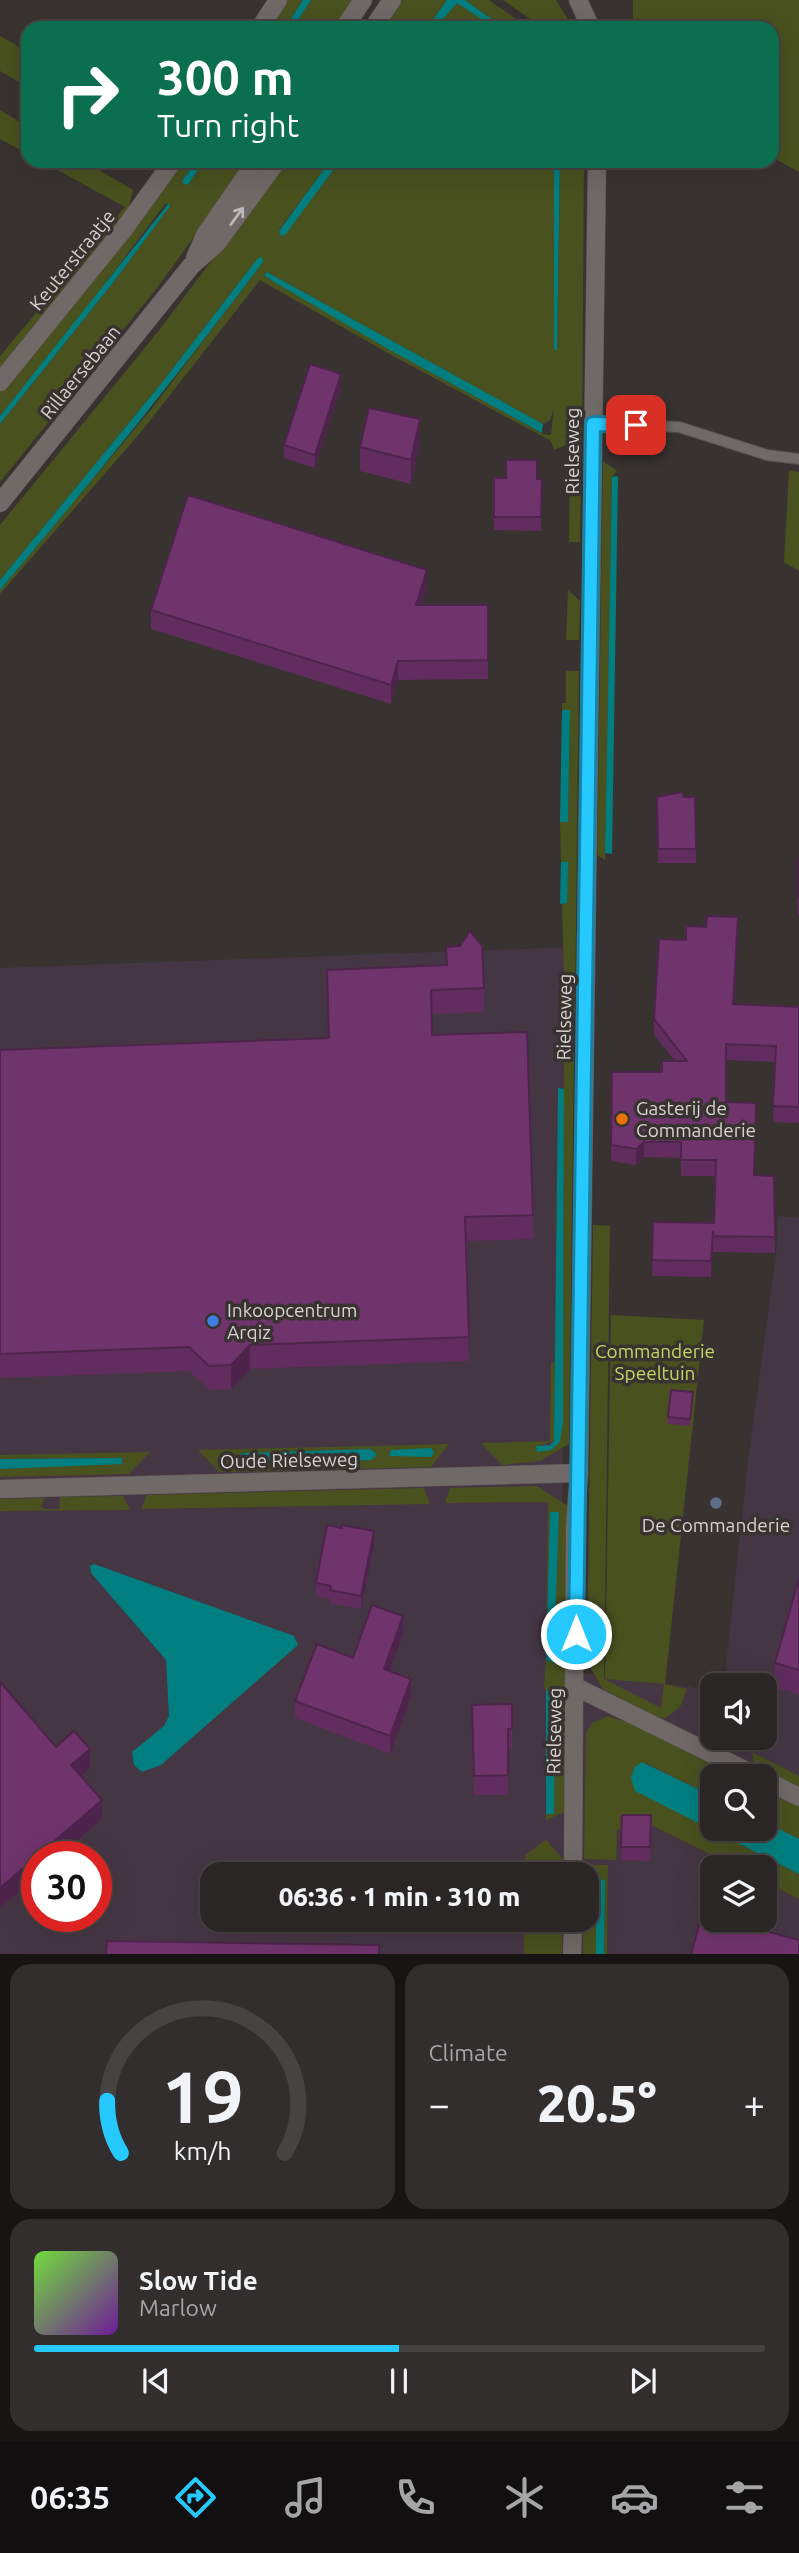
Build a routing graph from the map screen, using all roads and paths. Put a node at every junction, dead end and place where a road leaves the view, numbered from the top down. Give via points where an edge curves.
1 (278, 0) edge
2 (363, 0) edge
3 (392, 0) edge
4 (578, 0) edge
5 (264, 21) edge
6 (349, 21) edge
7 (378, 21) edge
8 (588, 21) edge
9 (168, 168) edge
10 (251, 168) edge
11 (272, 168) edge
12 (597, 168) edge
13 (191, 266) junction
14 (0, 382) edge
15 (593, 424) junction
16 (799, 459) edge
17 (0, 503) edge
18 (579, 1473) junction
19 (0, 1489) edge
20 (576, 1687) junction
21 (733, 1764) edge
22 (777, 1786) edge
23 (799, 1797) edge
24 (573, 1862) edge
25 (573, 1932) edge
26 (572, 1954) edge

1 - 5 street
2 - 6 street
3 - 7 street
4 - 8 street
9 - 14 street, Keuterstraatje
10 - 13 street, Rillaersebaan via 205,235
13 -> 11 street, Rillaersebaan via 217,243
12 - 15 street, Rielseweg
13 - 17 street, Rillaersebaan
15 - 16 lane via 679,427 767,455
15 - 18 street, Rielseweg
18 - 19 street, Oude Rielseweg
18 - 20 street, Rielseweg
20 - 21 street
20 - 24 street, Rielseweg
22 - 23 street
25 - 26 street

